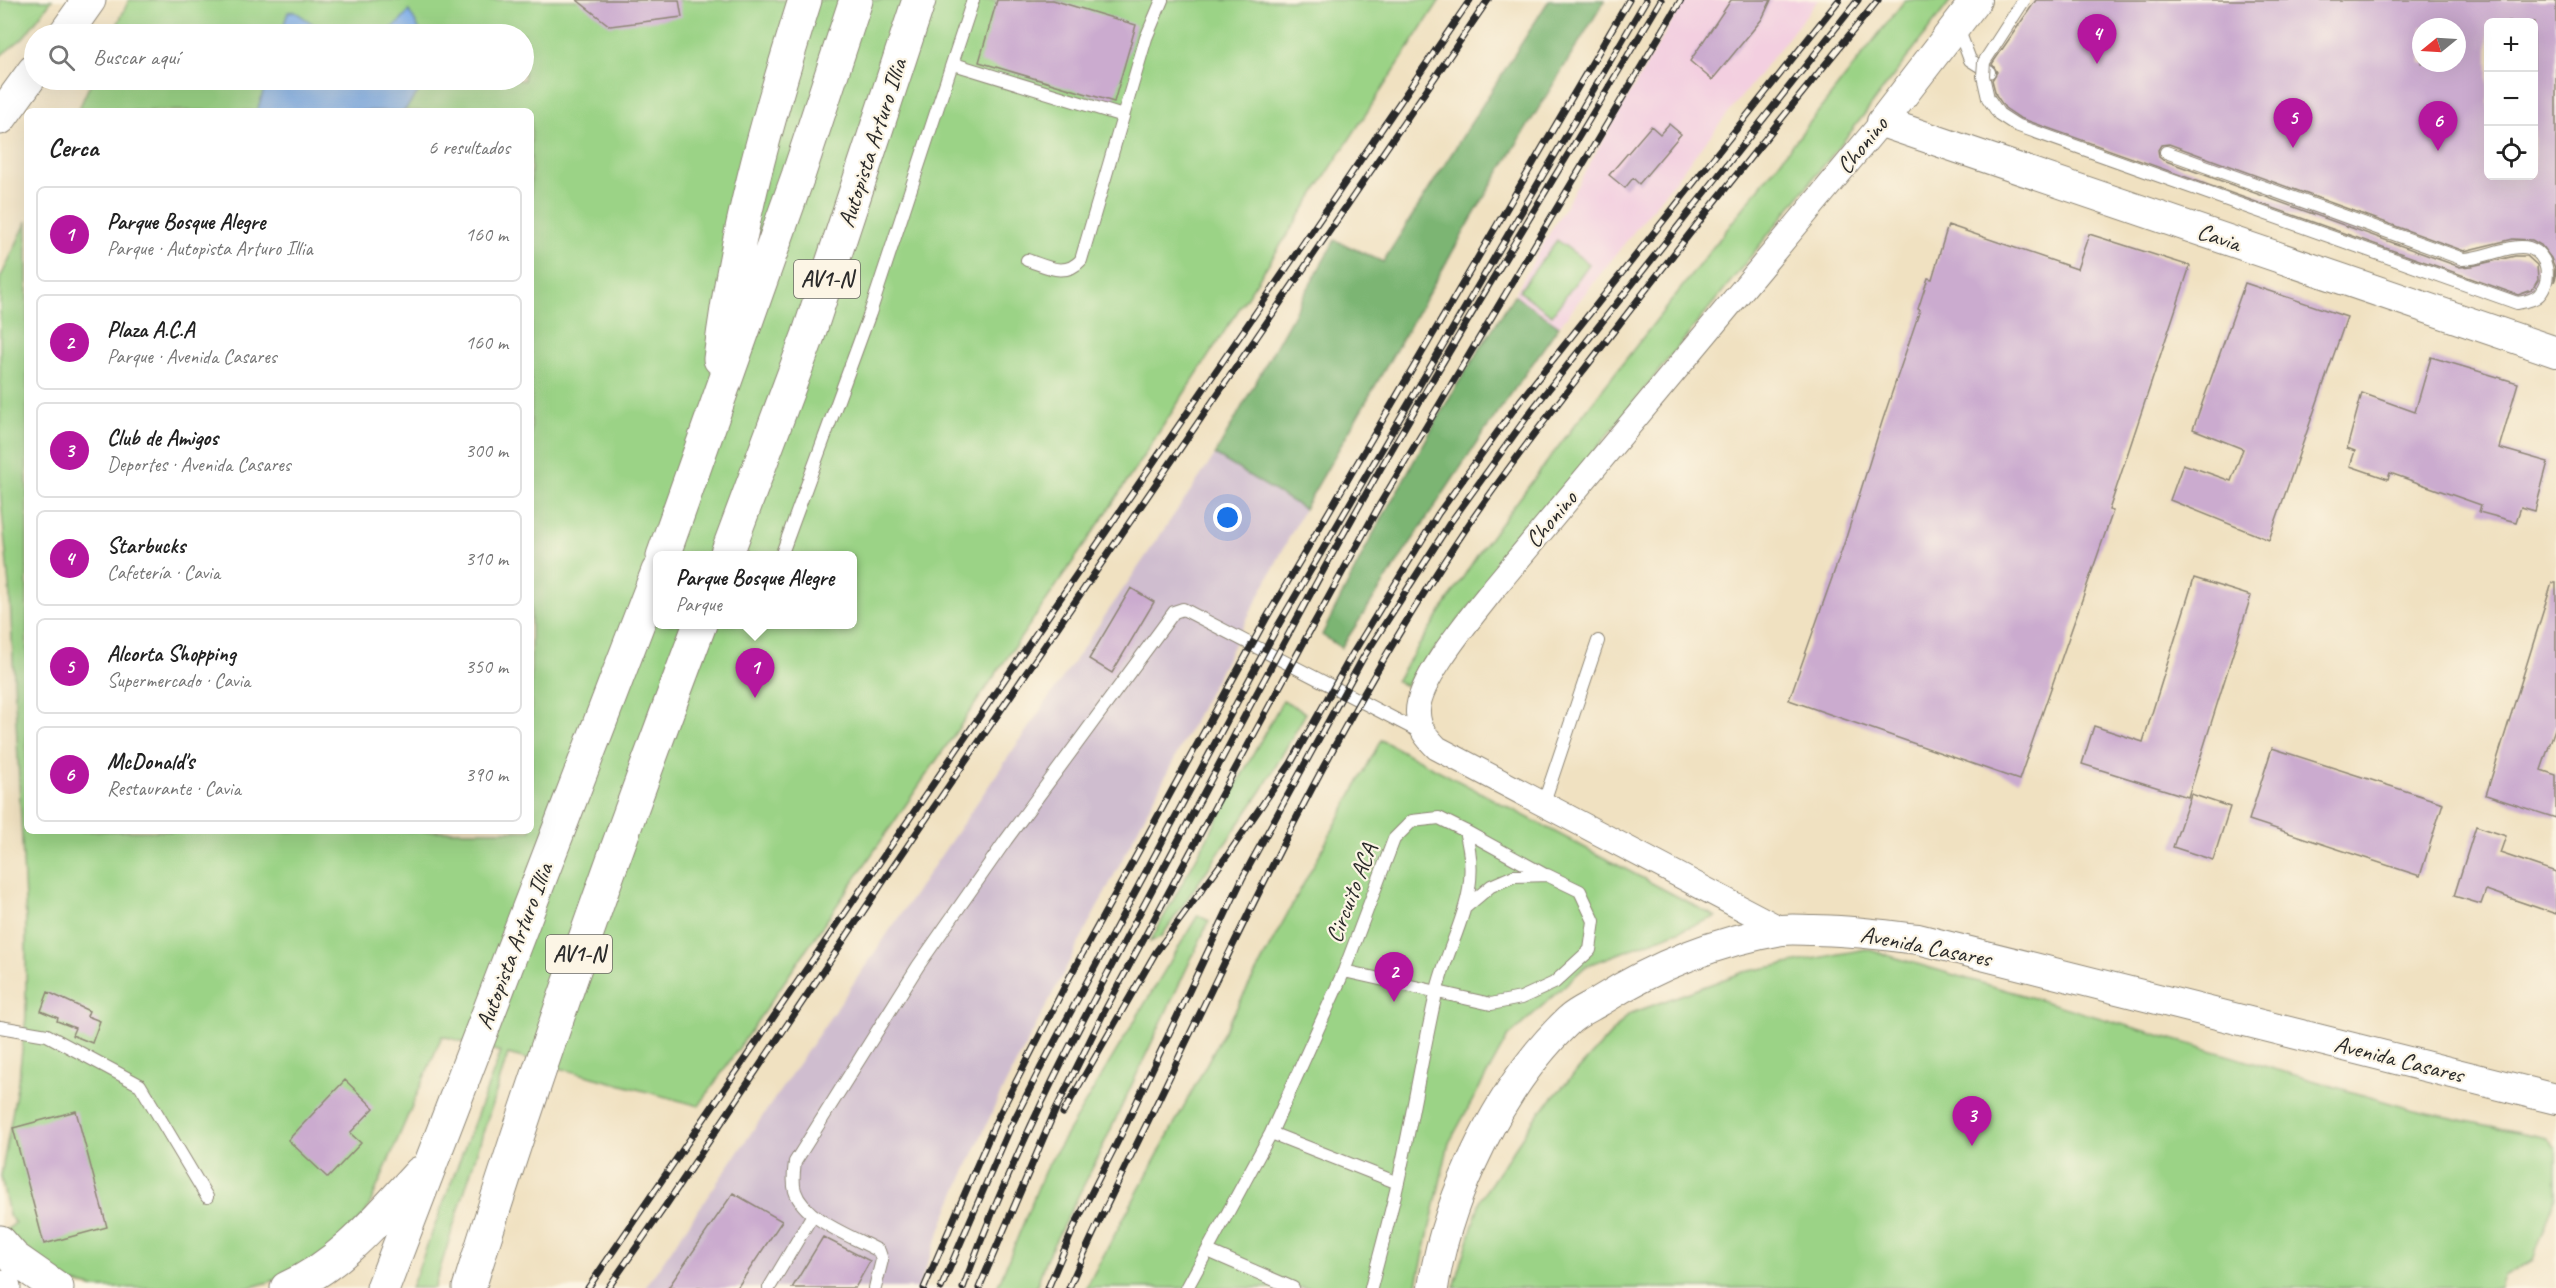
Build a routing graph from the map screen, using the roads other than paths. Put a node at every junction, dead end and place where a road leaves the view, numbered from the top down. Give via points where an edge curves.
1 (89, 0) edge
2 (805, 0) edge
3 (856, 0) edge
4 (919, 0) edge
5 (973, 0) edge
6 (1162, 0) edge
7 (1976, 0) edge
8 (2024, 0) edge
9 (72, 24) edge
10 (1956, 24) junction
11 (954, 64) junction
12 (1989, 72) dead end
13 (20, 81) edge
14 (1123, 117) junction
15 (0, 118) edge
16 (1882, 122) junction
17 (2166, 152) dead end
18 (1027, 260) dead end
19 (2556, 352) edge
20 (713, 420) junction
21 (664, 551) edge
22 (727, 551) edge
23 (782, 551) edge
24 (653, 581) edge
25 (698, 629) edge
26 (1598, 641) dead end
27 (1424, 734) junction
28 (1543, 805) junction
29 (1465, 831) junction
30 (1547, 875) junction
31 (1466, 907) junction
32 (1783, 930) junction
33 (1344, 971) junction
34 (1437, 991) junction
35 (0, 1027) edge
36 (2556, 1099) edge
37 (1270, 1133) junction
38 (432, 1160) junction
39 (1398, 1183) junction
40 (207, 1197) dead end
41 (812, 1216) junction
42 (0, 1242) edge
43 (1208, 1251) junction
44 (57, 1288) edge
45 (286, 1288) edge
46 (383, 1288) edge
47 (469, 1288) edge
48 (769, 1288) edge
49 (875, 1288) edge
50 (1186, 1288) edge
51 (1293, 1288) edge
52 (1371, 1288) edge
53 (1433, 1288) edge

1 - 9 main road
2 - 20 main road via 749,191 726,312
3 - 20 main road, AV1-N
4 - 22 main road, Autopista Arturo Illia / AV1-N via 808,336
5 - 11 lane
6 - 14 lane via 1146,38
7 - 10 street, Chonino
8 - 17 lane, bridge via 1984,62 1983,76 1988,98 1999,114 2016,125 2495,291 2517,303 2539,296 2547,282 2547,268 2541,256 2529,248 2463,259
10 - 12 lane via 1970,60
10 - 16 street, Chonino
11 - 14 lane
11 - 23 lane via 870,313
13 - 15 main road
14 - 18 lane via 1081,260 1067,271
16 - 19 street, Cavia
16 - 27 street, Chonino via 1487,597 1439,661 1418,712
20 - 21 main road, AV1-N
24 - 38 main road, Autopista Arturo Illia / AV1-N
25 - 47 main road, AV1-N via 600,891
26 - 28 lane
27 - 28 street via 1437,748
27 - 41 lane via 1183,609 1174,612 1005,840 918,966 795,1162 795,1193
28 - 32 street
29 - 30 lane, Circuito ACA
29 - 31 lane via 1471,879
29 - 33 lane, Circuito ACA via 1439,818 1412,821 1394,839
30 - 31 lane, Circuito ACA via 1514,876 1491,886
30 - 34 lane, Circuito ACA via 1580,891 1594,921 1590,950 1554,983 1521,998 1491,1004
31 - 34 lane
32 - 36 street, Avenida Casares via 1843,930 1918,939
32 - 53 street, Avenida Casares via 1696,952 1627,984 1570,1019 1531,1064 1491,1121 1464,1178
33 - 34 lane, Circuito ACA
33 - 37 lane, Circuito ACA
34 - 39 lane
35 - 40 lane via 47,1035 140,1085
37 - 39 lane
37 - 43 lane, Circuito ACA
38 - 45 main road via 336,1260
38 - 46 main road, Autopista Arturo Illia / AV1-N
39 - 52 lane
41 - 48 lane
41 - 49 lane via 879,1251 882,1270
42 - 44 main road via 14,1258
43 - 50 lane, Circuito ACA
43 - 51 lane

